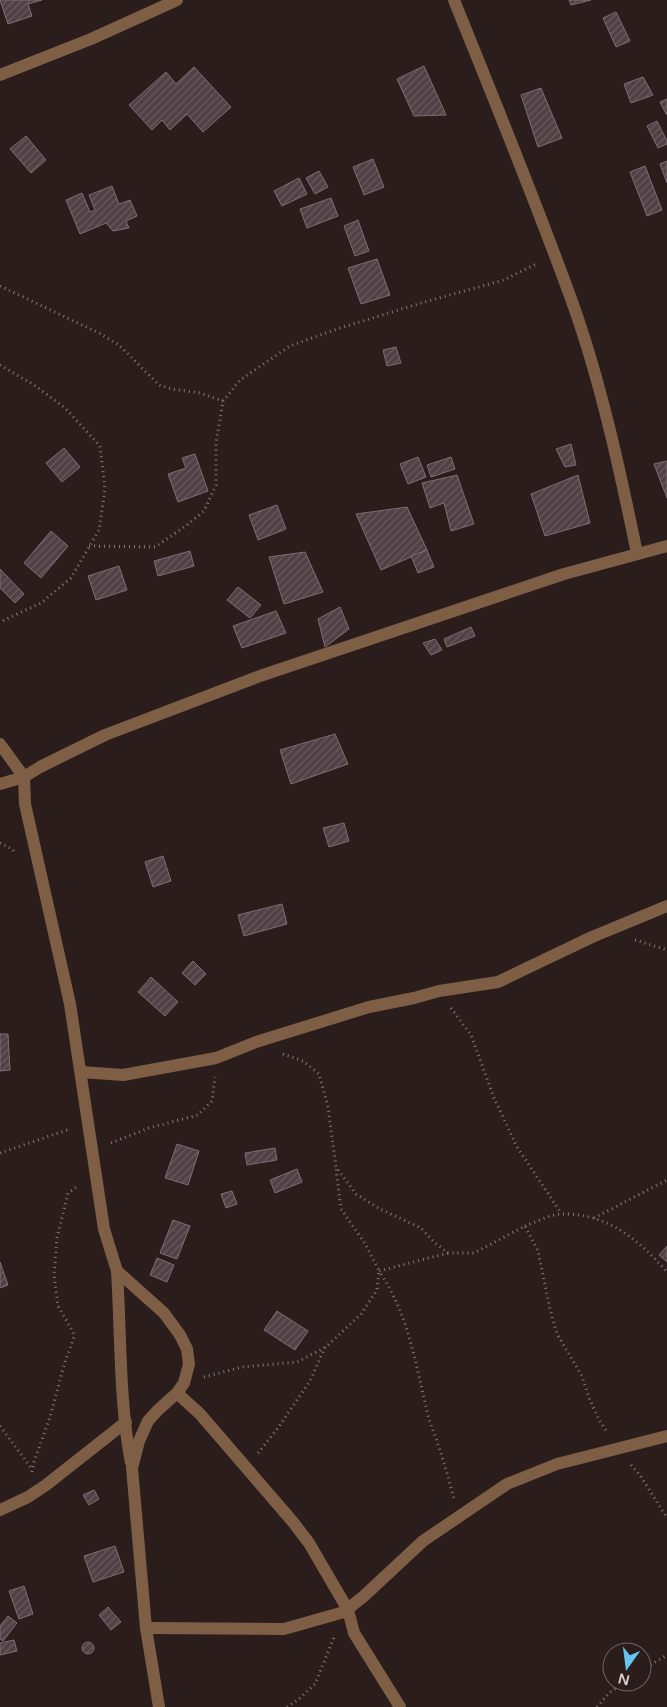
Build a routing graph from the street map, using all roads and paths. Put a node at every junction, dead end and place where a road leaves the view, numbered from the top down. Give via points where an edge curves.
1 (177, 0) edge
2 (454, 0) edge
3 (0, 75) edge
4 (554, 255) junction
5 (0, 286) edge
6 (0, 365) edge
7 (223, 401) junction
8 (89, 546) junction
9 (667, 546) edge
10 (638, 553) junction
11 (0, 622) edge
12 (0, 744) edge
13 (24, 777) junction
14 (0, 784) edge
15 (667, 906) edge
16 (439, 991) junction
17 (256, 1042) junction
18 (216, 1058) junction
19 (81, 1072) junction
20 (88, 1123) junction
21 (0, 1153) edge
22 (92, 1157) junction
23 (336, 1167) junction
24 (667, 1180) edge
25 (561, 1213) junction
26 (594, 1218) junction
27 (526, 1226) junction
28 (448, 1253) junction
29 (117, 1271) junction
30 (379, 1271) junction
31 (667, 1272) edge
32 (326, 1347) junction
33 (181, 1388) junction
34 (126, 1422) junction
35 (0, 1426) edge
36 (667, 1436) edge
37 (617, 1449) junction
38 (132, 1468) junction
39 (32, 1469) junction
40 (247, 1469) junction
41 (28, 1497) junction
42 (0, 1510) edge
43 (459, 1516) junction
44 (667, 1518) edge
45 (346, 1611) junction
46 (146, 1628) junction
47 (667, 1655) edge
48 (652, 1664) edge
49 (610, 1692) edge
50 (159, 1707) edge
51 (287, 1707) edge
52 (400, 1707) edge
53 (597, 1707) edge

1 - 3 street
2 - 4 street
4 - 7 path via 504,280 290,346 240,380
4 - 10 street via 604,409
5 - 7 path via 100,333 119,345 159,385
6 - 8 path via 65,408 100,446 105,489 98,530
7 - 8 path via 216,443 216,485 204,511 155,547
8 - 11 path via 71,578 41,603
9 - 10 street
10 - 13 street via 564,574 260,676 105,735
12 - 13 street
13 - 14 street
13 - 19 street via 25,804 68,994
15 - 16 street via 498,982
16 - 17 street via 369,1007
16 - 25 path via 471,1035 517,1148
17 - 18 street
17 - 23 path via 303,1061 320,1074
18 - 19 street via 123,1075
18 - 22 path via 212,1101 198,1115 149,1128
19 - 20 street
20 - 21 path
20 - 22 street
22 - 29 street via 104,1229
22 - 39 path via 78,1186 68,1193 57,1238 55,1293 74,1337
23 - 28 path via 356,1194 421,1228
23 - 30 path via 341,1209 366,1245
24 - 26 path
25 - 26 path
25 - 27 path
26 - 31 path via 618,1227 652,1254
27 - 28 path via 474,1253
27 - 37 path via 538,1251 557,1334 582,1376 599,1420
28 - 30 path
29 - 33 street via 164,1313 180,1335 187,1349 189,1364
29 - 34 street
30 - 32 path via 378,1290 361,1314
30 - 43 path via 401,1310 428,1416
32 - 33 path via 297,1362 243,1367
32 - 40 path via 301,1395
33 - 38 street via 148,1421
33 - 40 street
34 - 38 street
34 - 41 street
35 - 39 path
36 - 37 street
37 - 43 street via 557,1464 506,1484
37 - 44 path via 640,1475
38 - 46 street
39 - 41 path
40 - 45 street via 309,1543
41 - 42 street
43 - 45 street via 422,1541
45 - 46 street via 284,1629
45 - 51 path via 315,1684
45 - 52 street via 354,1632
46 - 50 street
47 - 48 path
49 - 53 path

